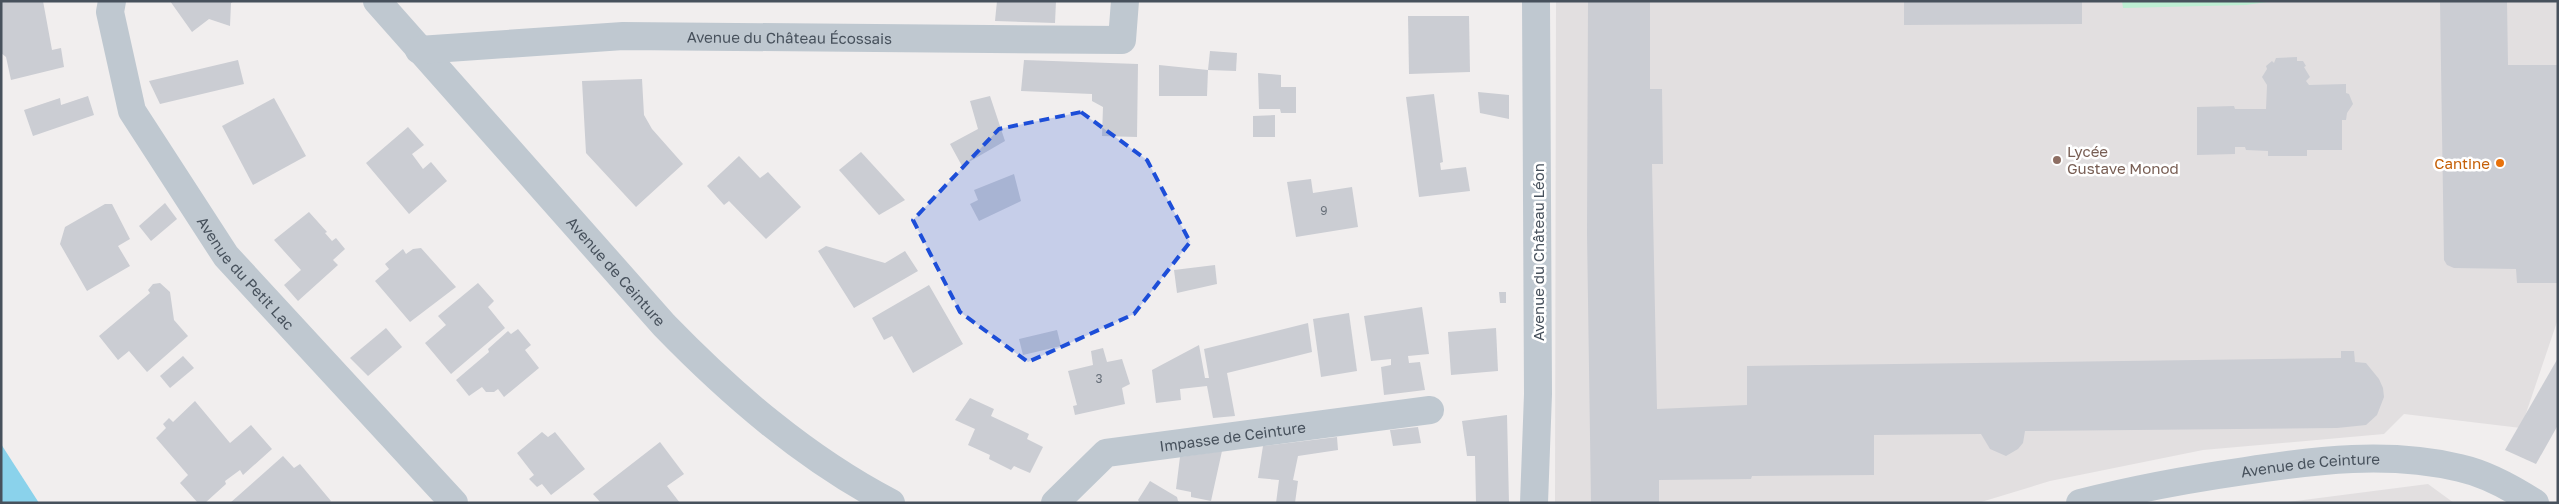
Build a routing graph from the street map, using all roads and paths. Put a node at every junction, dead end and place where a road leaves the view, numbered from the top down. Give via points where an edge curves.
1 (112, 1) edge
2 (377, 1) edge
3 (1124, 1) edge
4 (1536, 1) edge
5 (419, 50) junction
6 (1430, 410) dead end
7 (454, 503) edge
8 (891, 503) edge
9 (1055, 503) edge
10 (1534, 503) edge
11 (2080, 503) edge
12 (2162, 503) edge
13 (2508, 503) edge
14 (2535, 503) edge

1 - 7 street, Avenue du Petit Lac via 110,12 132,111 226,256
2 - 5 street, Avenue de Ceinture
3 - 5 street, Avenue du Château Écossais via 1122,40 623,36
4 - 10 street, Avenue du Château Léon via 1538,394
5 - 8 street, Avenue de Ceinture via 705,368 806,450
6 - 9 street, Impasse de Ceinture via 1106,453
11 - 14 street, Avenue de Ceinture via 2164,484 2264,468 2315,461 2388,458 2461,468 2489,477
12 - 13 street, Avenue de Ceinture via 2272,483 2383,475 2462,485

